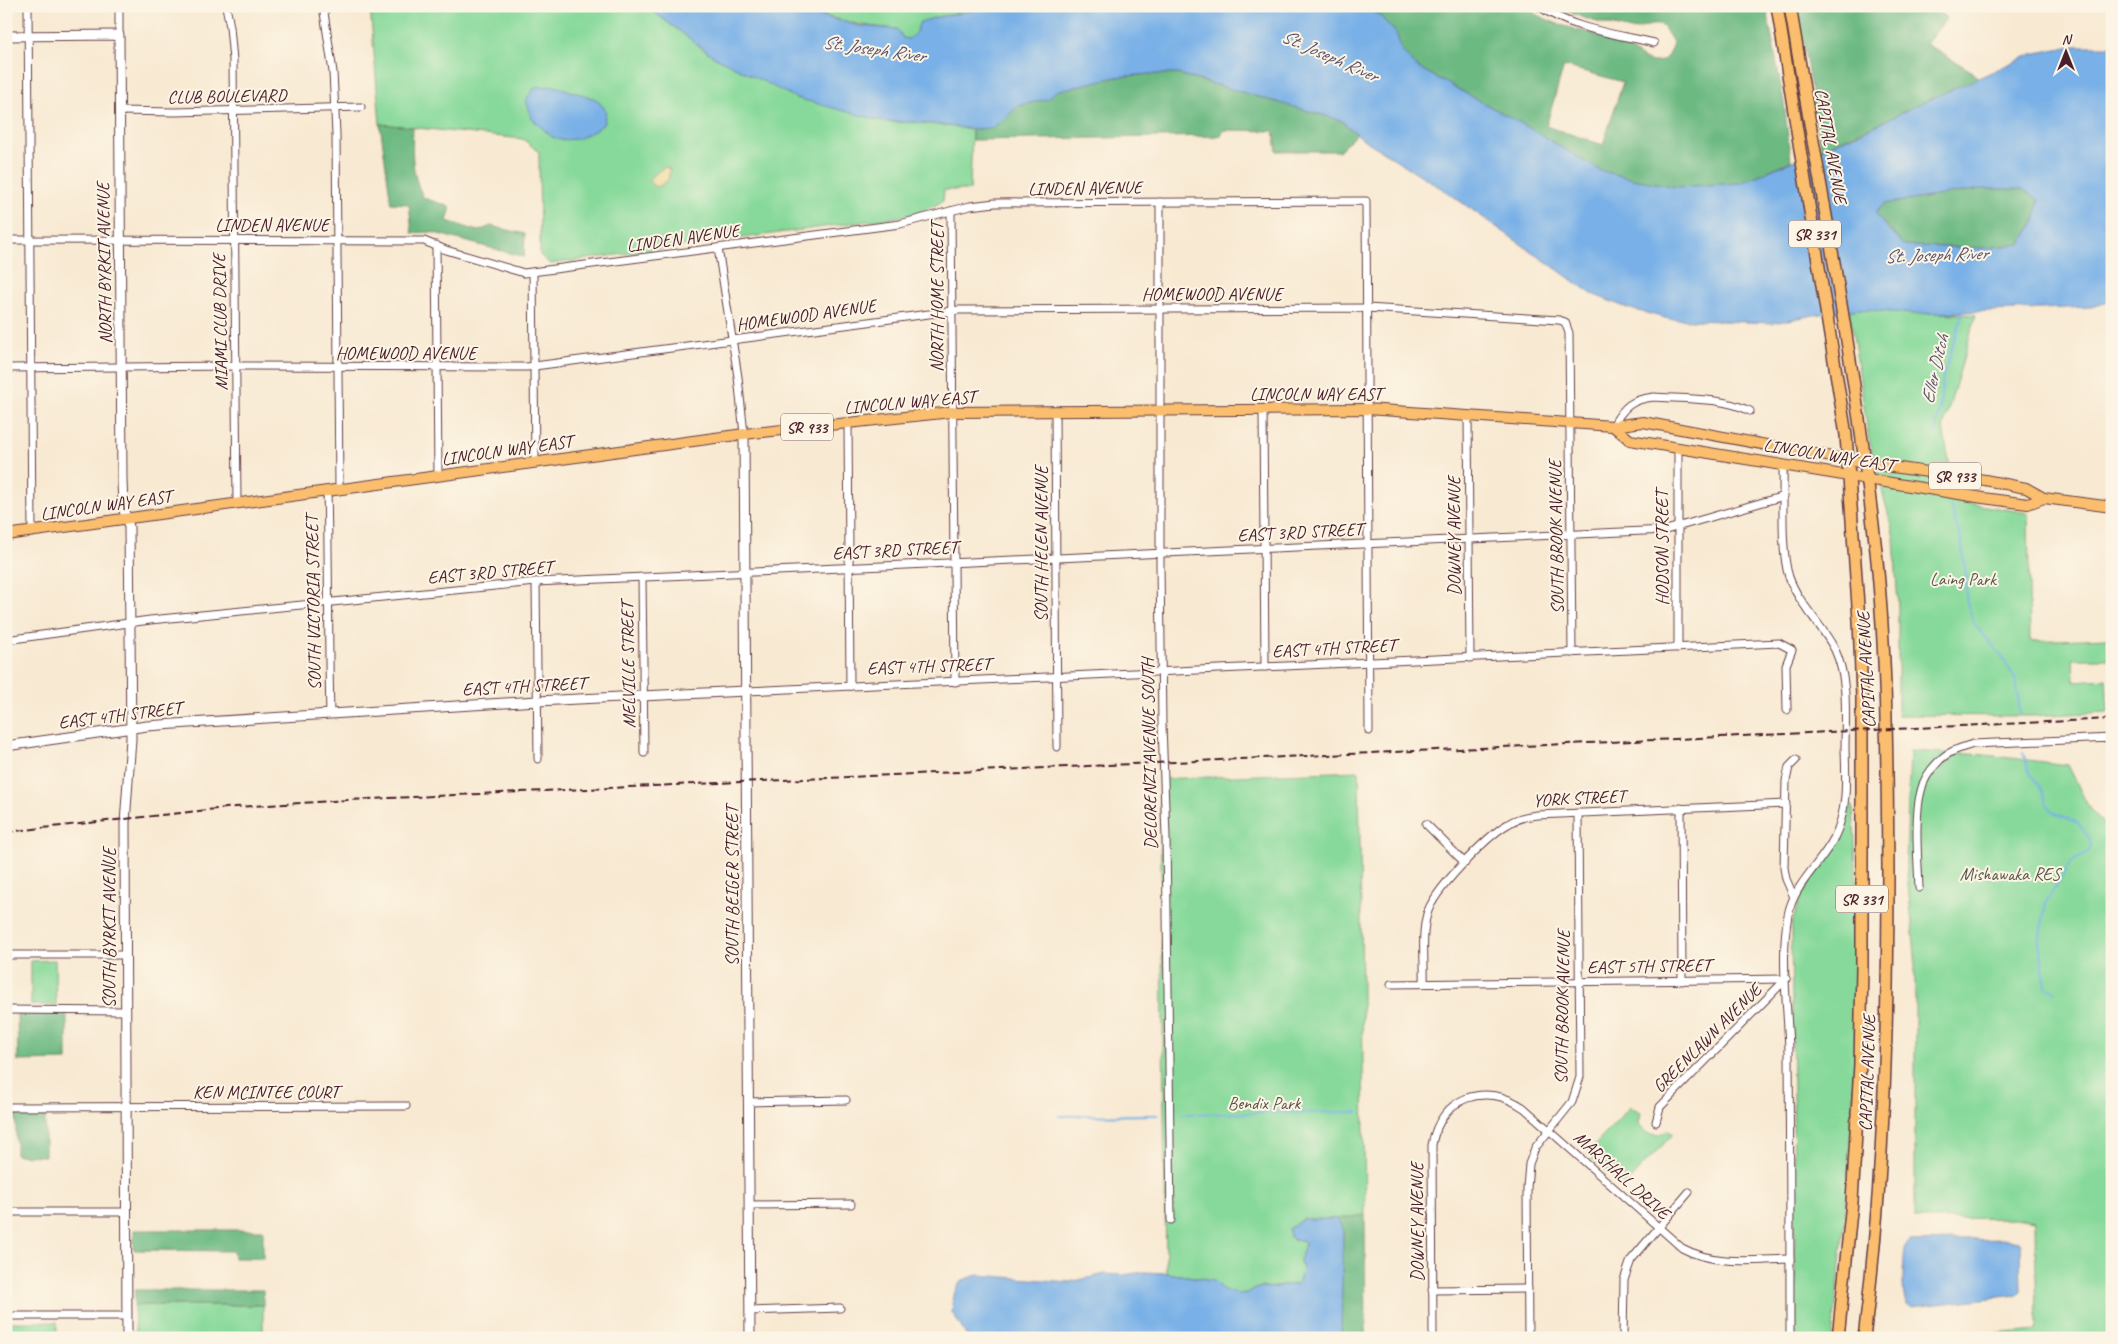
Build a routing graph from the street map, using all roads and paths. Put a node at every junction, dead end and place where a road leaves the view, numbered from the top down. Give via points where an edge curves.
1 (28, 6) edge
2 (119, 6) edge
3 (226, 6) edge
4 (323, 6) edge
5 (1539, 6) edge
6 (1777, 6) edge
7 (1790, 6) edge
8 (6, 36) edge
9 (29, 36) junction
10 (119, 36) junction
11 (1654, 43) dead end
12 (361, 107) dead end
13 (335, 108) junction
14 (233, 110) junction
15 (120, 111) junction
16 (1160, 202) junction
17 (951, 211) junction
18 (121, 239) junction
19 (234, 239) junction
20 (6, 240) edge
21 (30, 240) junction
22 (337, 240) junction
23 (436, 245) junction
24 (718, 248) junction
25 (533, 272) junction
26 (1367, 308) junction
27 (1160, 310) junction
28 (951, 311) junction
29 (732, 340) junction
30 (236, 366) junction
31 (1569, 366) joint
32 (122, 367) junction
33 (338, 367) junction
34 (534, 367) junction
35 (6, 368) edge
36 (31, 368) junction
37 (436, 368) junction
38 (1367, 409) junction
39 (1160, 410) junction
40 (1263, 410) junction
41 (1055, 411) junction
42 (1750, 411) dead end
43 (952, 412) junction
44 (1468, 415) junction
45 (1570, 422) junction
46 (848, 423) junction
47 (1613, 426) junction
48 (744, 434) junction
49 (1678, 448) junction
50 (1847, 460) junction
51 (535, 462) junction
52 (1864, 463) junction
53 (1783, 464) junction
54 (1849, 475) junction
55 (438, 476) junction
56 (1866, 477) junction
57 (339, 489) junction
58 (326, 491) junction
59 (1784, 496) junction
60 (2044, 498) junction
61 (237, 503) junction
62 (2112, 507) edge
63 (126, 518) junction
64 (1677, 528) junction
65 (32, 531) junction
66 (1571, 534) junction
67 (6, 535) edge
68 (1469, 539) junction
69 (1368, 544) junction
70 (1264, 548) junction
71 (1160, 553) junction
72 (1057, 558) junction
73 (954, 562) junction
74 (849, 568) junction
75 (744, 572) junction
76 (642, 577) junction
77 (536, 582) junction
78 (328, 602) junction
79 (130, 623) junction
80 (6, 640) edge
81 (1678, 648) junction
82 (1572, 653) junction
83 (1470, 658) junction
84 (1369, 663) junction
85 (1265, 667) junction
86 (1161, 672) junction
87 (1057, 677) junction
88 (954, 682) junction
89 (850, 686) junction
90 (746, 691) junction
91 (642, 696) junction
92 (537, 701) junction
93 (1787, 710) dead end
94 (330, 714) junction
95 (131, 729) junction
96 (1369, 731) dead end
97 (2112, 738) edge
98 (6, 746) edge
99 (1057, 747) dead end
100 (644, 753) dead end
101 (538, 758) dead end
102 (1796, 760) dead end
103 (1786, 804) junction
104 (1681, 808) junction
105 (1578, 813) junction
106 (1426, 824) dead end
107 (1465, 863) junction
108 (1919, 888) dead end
109 (1793, 895) junction
110 (6, 955) edge
111 (125, 955) junction
112 (1786, 979) junction
113 (1682, 981) junction
114 (1579, 982) junction
115 (1424, 983) junction
116 (1391, 984) dead end
117 (6, 1010) edge
118 (126, 1011) junction
119 (846, 1100) dead end
120 (748, 1102) junction
121 (406, 1106) dead end
122 (6, 1107) edge
123 (126, 1108) junction
124 (1447, 1111) joint
125 (1656, 1122) dead end
126 (1550, 1130) junction
127 (1689, 1192) dead end
128 (851, 1204) dead end
129 (750, 1205) junction
130 (6, 1212) edge
131 (126, 1212) junction
132 (1171, 1220) dead end
133 (1658, 1227) junction
134 (1790, 1260) junction
135 (1432, 1290) junction
136 (1528, 1290) junction
137 (840, 1308) dead end
138 (750, 1311) junction
139 (6, 1316) edge
140 (127, 1316) junction
141 (127, 1338) edge
142 (750, 1338) edge
143 (1432, 1338) edge
144 (1528, 1338) edge
145 (1623, 1338) edge
146 (1790, 1338) edge
147 (1838, 1338) edge
148 (1864, 1338) edge

1 - 9 street
2 - 10 street, NORTH BYRKIT AVENUE
3 - 14 street, MIAMI CLUB DRIVE via 232,40
4 - 13 street
5 - 11 street via 1580,25
6 - 50 highway, CAPITAL AVENUE / SR 331 via 1831,330
7 - 52 highway, CAPITAL AVENUE / SR 331
8 - 9 street
9 - 10 street
9 - 21 street
10 - 15 street, NORTH BYRKIT AVENUE
12 - 13 street, CLUB BOULEVARD
13 - 14 street, CLUB BOULEVARD
13 - 22 street
14 - 15 street, CLUB BOULEVARD
14 - 19 street, MIAMI CLUB DRIVE
15 - 18 street, NORTH BYRKIT AVENUE
16 - 17 street, LINDEN AVENUE via 995,203
16 - 26 street, LINDEN AVENUE via 1366,201
16 - 27 street, DELORENZI AVENUE SOUTH
17 - 24 street, LINDEN AVENUE via 900,224
17 - 28 street, NORTH HOME STREET
18 - 19 street, LINDEN AVENUE
18 - 21 street, LINDEN AVENUE
18 - 32 street, NORTH BYRKIT AVENUE
19 - 22 street, LINDEN AVENUE
19 - 30 street, MIAMI CLUB DRIVE
20 - 21 street, LINDEN AVENUE
21 - 36 street
22 - 23 street, LINDEN AVENUE via 424,241
22 - 33 street
23 - 25 street, LINDEN AVENUE via 520,273
23 - 37 street
24 - 25 street, LINDEN AVENUE
24 - 29 street
25 - 34 street
26 - 27 street, HOMEWOOD AVENUE
26 - 31 street, HOMEWOOD AVENUE via 1559,320 1568,326
26 - 38 street
27 - 28 street, HOMEWOOD AVENUE
27 - 39 street, DELORENZI AVENUE SOUTH
28 - 29 street, HOMEWOOD AVENUE
28 - 43 street, NORTH HOME STREET
29 - 34 street, HOMEWOOD AVENUE
29 - 48 street
30 - 32 street, HOMEWOOD AVENUE
30 - 33 street, HOMEWOOD AVENUE
30 - 61 street, MIAMI CLUB DRIVE
31 - 45 street, SOUTH BROOK AVENUE
32 - 36 street, HOMEWOOD AVENUE
32 - 63 street, NORTH BYRKIT AVENUE via 122,508
33 - 37 street, HOMEWOOD AVENUE
33 - 57 street
34 - 37 street, HOMEWOOD AVENUE
34 - 51 street
35 - 36 street, HOMEWOOD AVENUE
36 - 65 street
37 - 55 street
38 - 40 main road, LINCOLN WAY EAST / SR 933
38 - 44 main road, LINCOLN WAY EAST / SR 933
38 - 69 street
39 - 40 main road, LINCOLN WAY EAST / SR 933
39 - 41 main road, LINCOLN WAY EAST / SR 933
39 - 71 street, DELORENZI AVENUE SOUTH
40 - 70 street
41 - 43 main road, LINCOLN WAY EAST / SR 933
41 - 72 street, SOUTH HELEN AVENUE
42 - 47 street via 1724,402 1642,398 1625,406
43 - 46 main road, LINCOLN WAY EAST / SR 933
43 - 73 street, NORTH HOME STREET
44 - 45 main road, LINCOLN WAY EAST / SR 933
44 - 68 street, DOWNEY AVENUE
45 - 47 main road, LINCOLN WAY EAST / SR 933
45 - 66 street, SOUTH BROOK AVENUE
46 - 48 main road, LINCOLN WAY EAST / SR 933
46 - 74 street
47 - 49 main road, LINCOLN WAY EAST / SR 933 via 1630,440
47 - 50 main road, LINCOLN WAY EAST / SR 933 via 1643,422
48 - 51 main road, LINCOLN WAY EAST / SR 933
48 - 75 street, SOUTH BEIGER STREET
49 - 53 main road, LINCOLN WAY EAST / SR 933
49 - 64 street, HODSON STREET
50 - 52 main road, LINCOLN WAY EAST / SR 933
50 - 54 highway, CAPITAL AVENUE / SR 331
51 - 55 main road, LINCOLN WAY EAST / SR 933
52 - 56 highway, CAPITAL AVENUE / SR 331
52 - 60 main road, LINCOLN WAY EAST / SR 933 via 2026,488
53 - 54 main road, LINCOLN WAY EAST / SR 933
53 - 59 street, CAPITAL AVENUE
54 - 56 main road, LINCOLN WAY EAST / SR 933
54 - 147 highway, CAPITAL AVENUE / SR 331 via 1861,669 1862,968 1858,1126
55 - 57 main road, LINCOLN WAY EAST / SR 933
56 - 60 main road, LINCOLN WAY EAST / SR 933 via 2028,504
56 - 148 highway, CAPITAL AVENUE / SR 331 via 1876,551 1885,680 1888,962 1887,1055 1880,1173
57 - 58 main road, LINCOLN WAY EAST / SR 933
58 - 61 main road, LINCOLN WAY EAST / SR 933
58 - 78 street, SOUTH VICTORIA STREET
59 - 64 street, EAST 3RD STREET
59 - 109 street, CAPITAL AVENUE via 1785,560 1789,576 1797,596 1835,650 1845,698 1845,792 1840,822 1825,852
60 - 62 main road, LINCOLN WAY EAST / SR 933
61 - 63 main road, LINCOLN WAY EAST / SR 933
63 - 65 main road, LINCOLN WAY EAST / SR 933
63 - 79 street, SOUTH BYRKIT AVENUE via 129,527
64 - 66 street, EAST 3RD STREET
64 - 81 street, HODSON STREET
65 - 67 main road, LINCOLN WAY EAST / SR 933
66 - 68 street, EAST 3RD STREET
66 - 82 street, SOUTH BROOK AVENUE
68 - 69 street, EAST 3RD STREET
68 - 83 street, DOWNEY AVENUE
69 - 70 street, EAST 3RD STREET
69 - 84 street
70 - 71 street, EAST 3RD STREET
70 - 85 street
71 - 72 street, EAST 3RD STREET
71 - 86 street, DELORENZI AVENUE SOUTH
72 - 73 street, EAST 3RD STREET
72 - 87 street, SOUTH HELEN AVENUE
73 - 74 street, EAST 3RD STREET
73 - 88 street, NORTH HOME STREET
74 - 75 street, EAST 3RD STREET
74 - 89 street
75 - 76 street, EAST 3RD STREET
75 - 90 street, SOUTH BEIGER STREET
76 - 77 street, EAST 3RD STREET
76 - 91 street, MELVILLE STREET
77 - 78 street, EAST 3RD STREET
77 - 92 street
78 - 79 street, EAST 3RD STREET
78 - 94 street, SOUTH VICTORIA STREET
79 - 80 street, EAST 3RD STREET
79 - 95 street, SOUTH BYRKIT AVENUE
81 - 82 street, EAST 4TH STREET
81 - 93 street, EAST 4TH STREET via 1779,643 1786,646 1792,650 1786,665
82 - 83 street, EAST 4TH STREET
83 - 84 street, EAST 4TH STREET
84 - 85 street, EAST 4TH STREET
84 - 96 street
85 - 86 street, EAST 4TH STREET
86 - 87 street, EAST 4TH STREET
86 - 132 street, DELORENZI AVENUE SOUTH
87 - 88 street, EAST 4TH STREET
87 - 99 street, SOUTH HELEN AVENUE
88 - 89 street, EAST 4TH STREET
89 - 90 street, EAST 4TH STREET
90 - 91 street, EAST 4TH STREET
90 - 120 street, SOUTH BEIGER STREET
91 - 92 street, EAST 4TH STREET
91 - 100 street, MELVILLE STREET
92 - 94 street, EAST 4TH STREET
92 - 101 street
94 - 95 street, EAST 4TH STREET
95 - 98 street, EAST 4TH STREET
95 - 111 street, SOUTH BYRKIT AVENUE via 126,823
97 - 108 street via 1973,744 1939,760 1921,790
102 - 103 street via 1789,767
103 - 104 street, YORK STREET
103 - 109 street via 1784,868
104 - 105 street, YORK STREET
104 - 113 street
105 - 107 street, YORK STREET via 1537,815 1515,820 1498,830
105 - 114 street, SOUTH BROOK AVENUE
106 - 107 street
107 - 115 street, YORK STREET via 1430,904 1424,926
109 - 112 street, CAPITAL AVENUE via 1786,935
110 - 111 street
111 - 118 street, SOUTH BYRKIT AVENUE
112 - 113 street, EAST 5TH STREET
112 - 125 street, GREENLAWN AVENUE via 1660,1106
112 - 134 street, CAPITAL AVENUE
113 - 114 street, EAST 5TH STREET
114 - 115 street, EAST 5TH STREET
114 - 126 street, SOUTH BROOK AVENUE via 1580,1077 1572,1102
115 - 116 street, EAST 5TH STREET
117 - 118 street
118 - 123 street, SOUTH BYRKIT AVENUE
119 - 120 street
120 - 129 street, SOUTH BEIGER STREET
121 - 123 street, KEN MCINTEE COURT
122 - 123 street, KEN MCINTEE COURT
123 - 131 street, SOUTH BYRKIT AVENUE
124 - 126 street, MARSHALL DRIVE via 1471,1097 1494,1095 1514,1101
124 - 135 street, DOWNEY AVENUE via 1438,1121 1432,1145
126 - 133 street, MARSHALL DRIVE
126 - 136 street, SOUTH BROOK AVENUE via 1535,1148 1527,1175
127 - 133 street
128 - 129 street
129 - 138 street, SOUTH BEIGER STREET
130 - 131 street
131 - 140 street, SOUTH BYRKIT AVENUE
133 - 134 street, MARSHALL DRIVE via 1682,1248 1700,1257
133 - 145 street via 1637,1250 1626,1271
134 - 146 street, CAPITAL AVENUE
135 - 136 street
135 - 143 street, DOWNEY AVENUE
136 - 144 street, SOUTH BROOK AVENUE
137 - 138 street
138 - 142 street, SOUTH BEIGER STREET
139 - 140 street
140 - 141 street, SOUTH BYRKIT AVENUE

